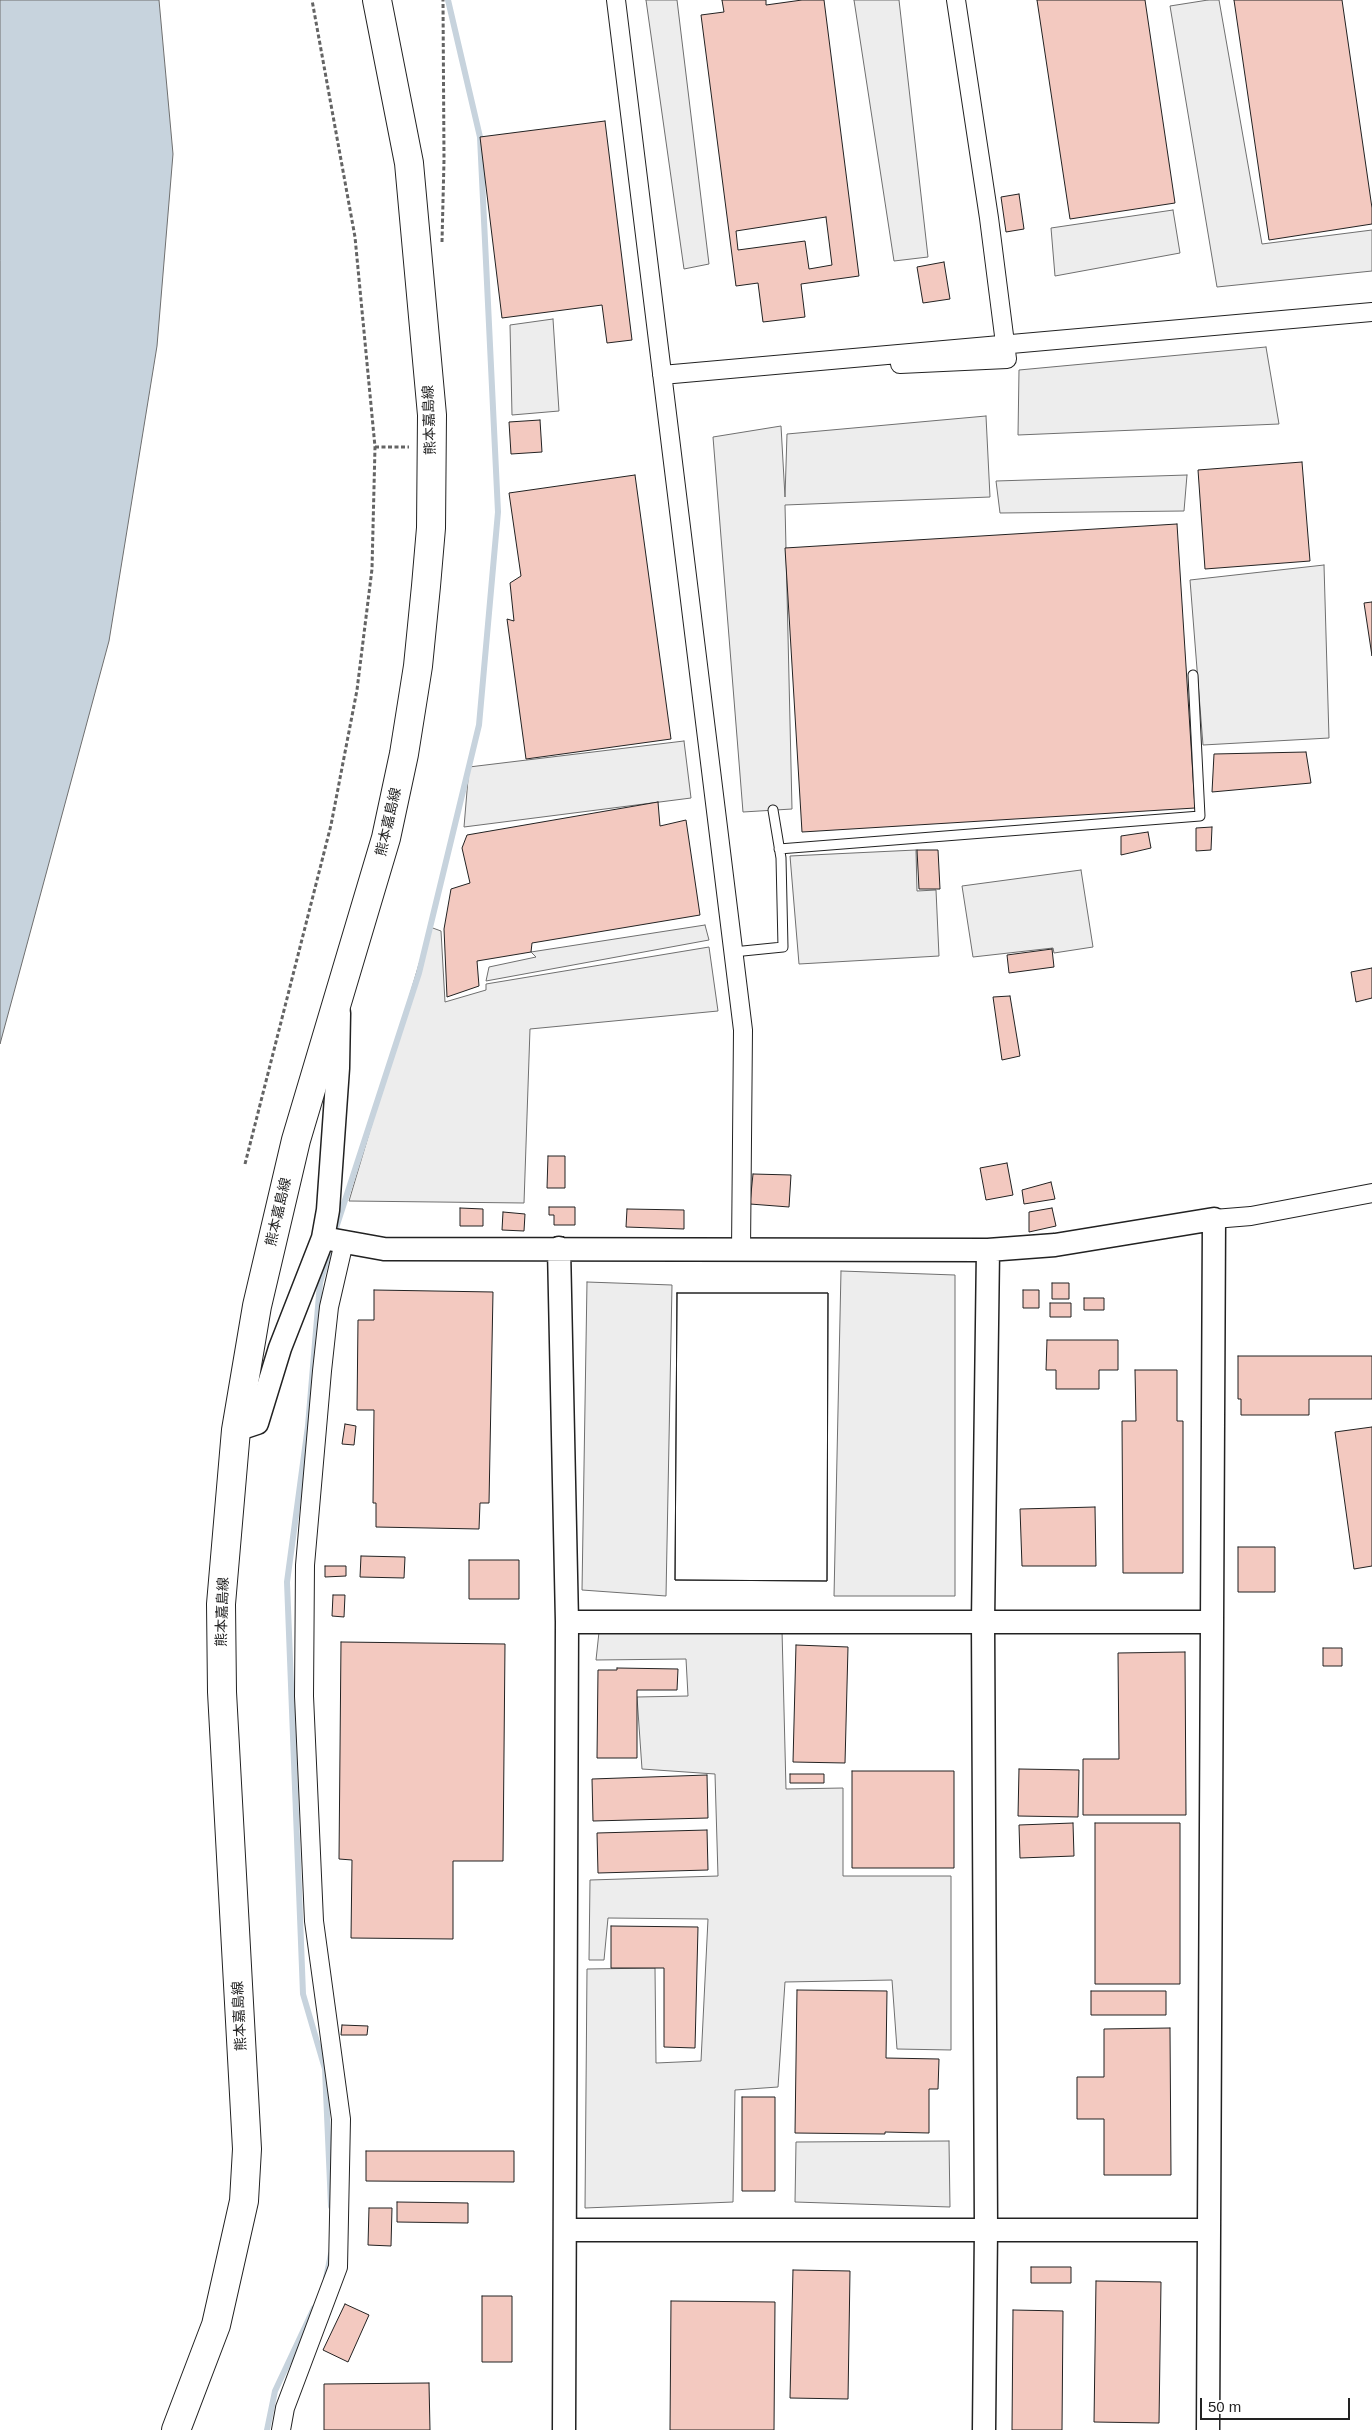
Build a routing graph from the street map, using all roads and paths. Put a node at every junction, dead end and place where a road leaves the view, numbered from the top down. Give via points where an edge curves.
1 (312, 0) edge
2 (377, 0) edge
3 (443, 0) edge
4 (616, 0) edge
5 (956, 0) edge
6 (442, 244) dead end
7 (1372, 312) edge
8 (1005, 343) junction
9 (662, 375) junction
10 (375, 447) junction
11 (432, 447) junction
12 (1193, 675) dead end
13 (773, 810) dead end
14 (779, 849) junction
15 (733, 952) junction
16 (340, 995) junction
17 (245, 1164) dead end
18 (1372, 1193) edge
19 (1214, 1219) junction
20 (333, 1240) junction
21 (559, 1248) junction
22 (741, 1250) junction
23 (988, 1250) junction
24 (236, 1430) junction
25 (983, 1621) junction
26 (567, 1622) junction
27 (1212, 1622) junction
28 (986, 2229) junction
29 (565, 2230) junction
30 (1208, 2230) junction
31 (176, 2430) edge
32 (281, 2430) edge
33 (564, 2430) edge
34 (984, 2430) edge
35 (1208, 2430) edge

1 - 10 path via 355,237
2 - 11 main road, 熊本嘉島線 via 409,162 432,415
3 - 6 path
4 - 9 street
5 - 8 street
7 - 8 street
8 - 9 street via 1007,359
9 - 15 street
10 - 11 path
10 - 17 path via 372,569 357,690 331,825
11 - 16 main road, 熊本嘉島線 via 426,586 404,754 386,838
12 - 14 lane via 1200,816
13 - 14 lane
14 - 15 lane via 783,947
15 - 22 street via 742,1030
16 - 20 street via 328,1210
16 - 24 main road, 熊本嘉島線 via 296,1140 279,1210 257,1306
18 - 19 street via 1251,1216
19 - 23 street via 1055,1245
19 - 27 street
20 - 21 street via 384,1249
20 - 24 street via 280,1348 257,1422
20 - 32 street via 305,1565 304,1696 314,1921 341,2119 338,2267 285,2408
21 - 22 street
21 - 26 street
22 - 23 street
23 - 25 street
24 - 31 main road, 熊本嘉島線 via 221,1604 222,1692 247,2149 244,2200 216,2325
25 - 26 street
25 - 27 street
25 - 28 street
26 - 29 street
27 - 30 street
28 - 29 street
28 - 30 street
28 - 34 street
29 - 33 street
30 - 35 street

